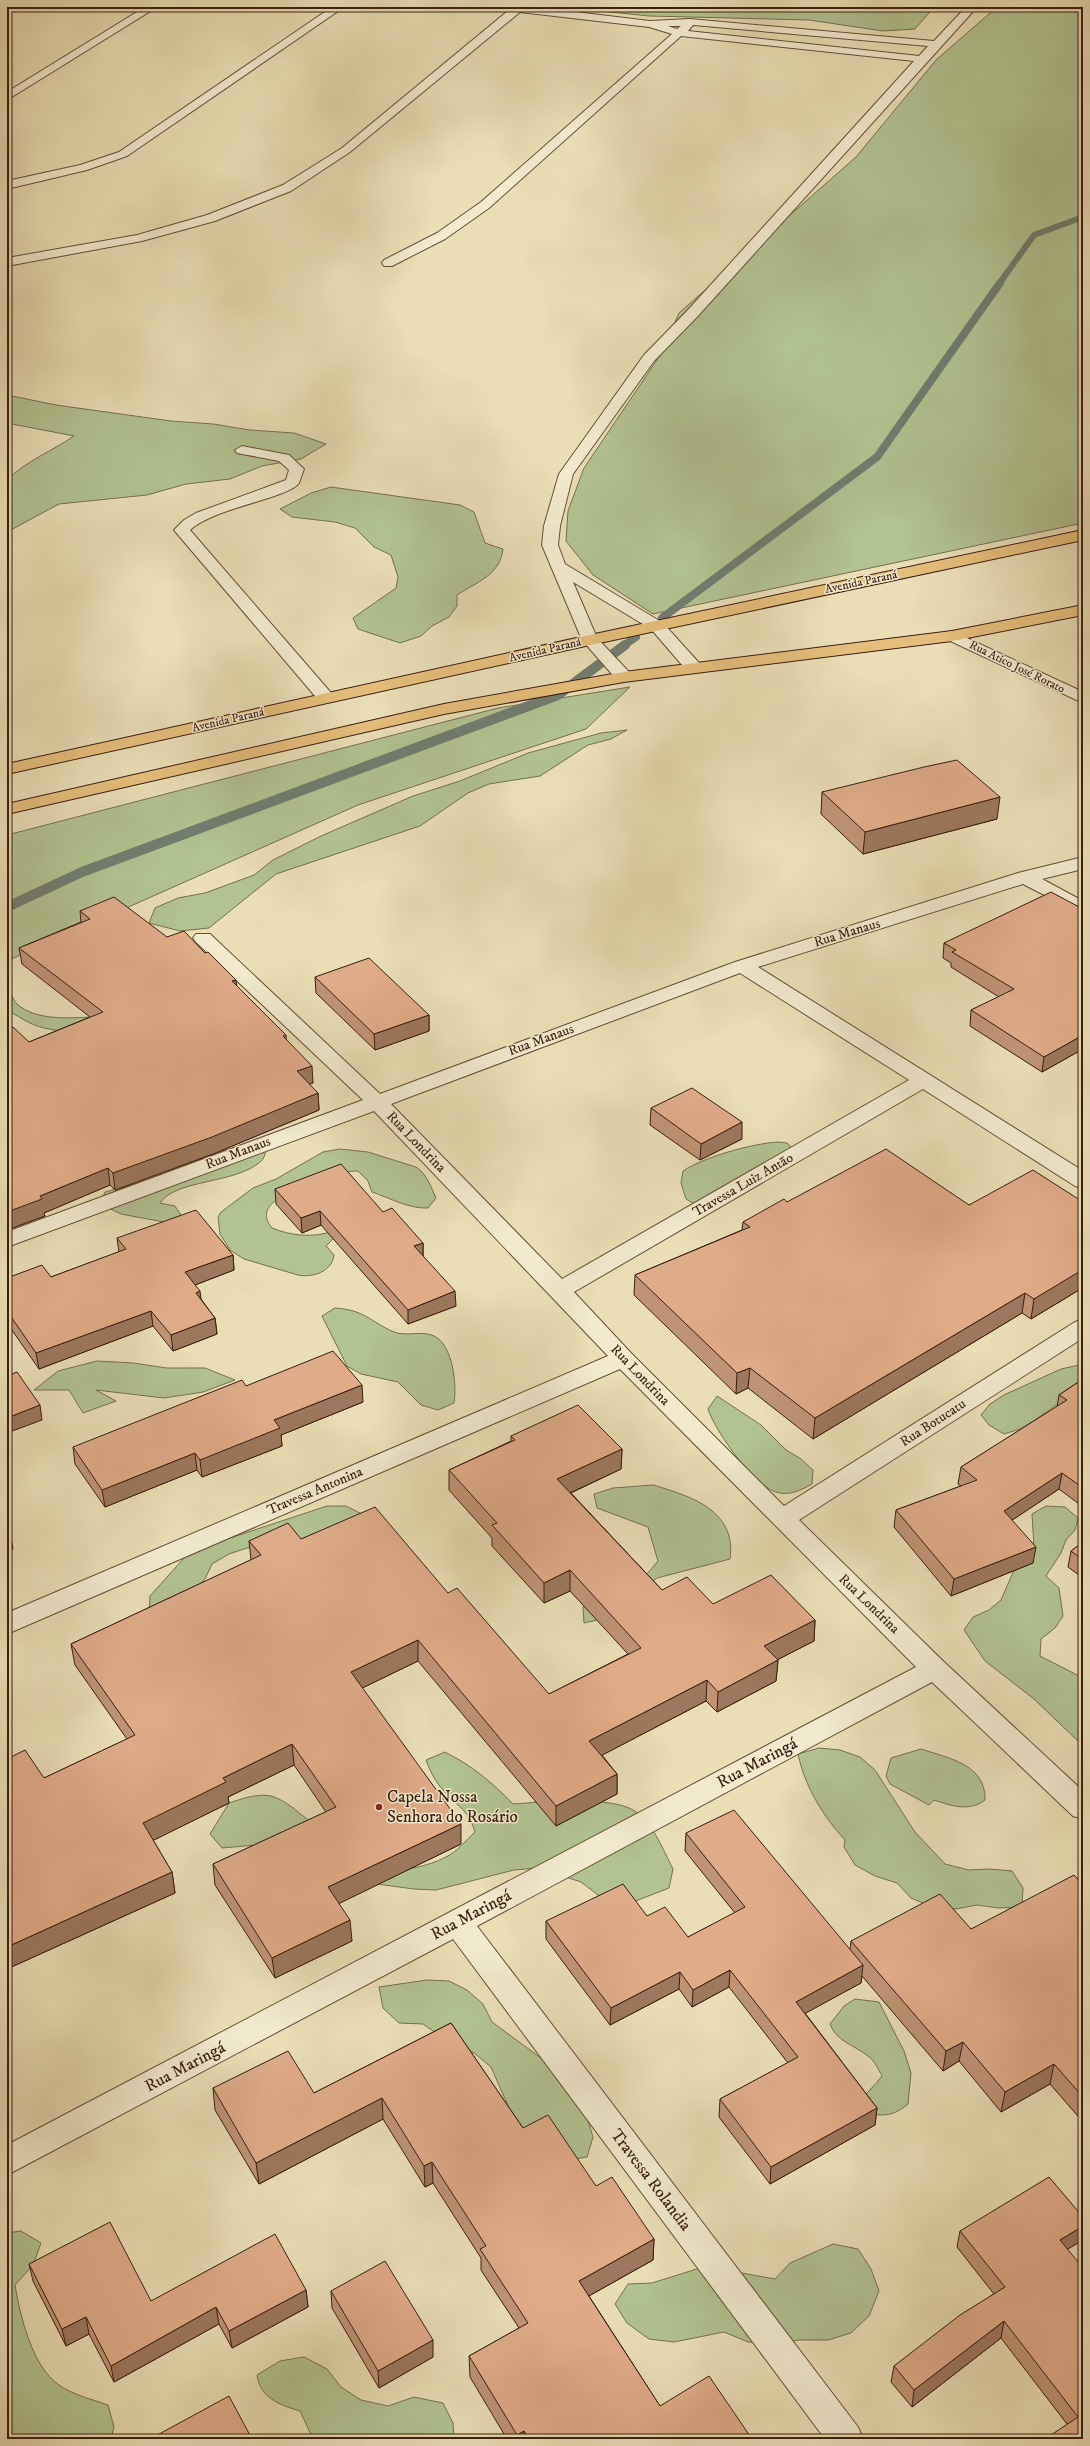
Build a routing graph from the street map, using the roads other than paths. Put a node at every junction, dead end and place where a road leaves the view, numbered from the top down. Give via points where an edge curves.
1 (152, 7) edge
2 (339, 7) edge
3 (972, 7) edge
4 (513, 8) edge
5 (690, 22) junction
6 (650, 24) junction
7 (759, 28) junction
8 (680, 33) junction
9 (862, 38) junction
10 (749, 40) junction
11 (936, 44) junction
12 (849, 51) junction
13 (922, 59) junction
14 (7, 97) edge
15 (7, 185) edge
16 (7, 262) edge
17 (388, 263) dead end
18 (242, 450) dead end
19 (1083, 535) edge
20 (558, 567) junction
21 (1083, 610) edge
22 (657, 626) junction
23 (952, 636) junction
24 (590, 640) junction
25 (694, 668) junction
26 (624, 677) junction
27 (326, 698) junction
28 (1083, 698) edge
29 (7, 769) edge
30 (7, 810) edge
31 (1083, 863) edge
32 (1025, 877) junction
33 (1083, 909) edge
34 (203, 938) dead end
35 (742, 966) junction
36 (926, 1080) junction
37 (376, 1101) junction
38 (1083, 1181) edge
39 (7, 1240) edge
40 (560, 1290) junction
41 (1083, 1327) edge
42 (622, 1358) junction
43 (782, 1519) junction
44 (7, 1624) edge
45 (935, 1669) junction
46 (1079, 1797) edge
47 (457, 1922) junction
48 (7, 2161) edge
49 (846, 2439) edge

1 - 14 street
2 - 15 street via 123,154 82,168
3 - 11 street
4 - 6 street
4 - 16 street via 346,150 286,188 197,222 138,238
5 - 6 street
5 - 7 street
5 - 8 street
6 - 8 street
7 - 9 street
7 - 10 street
8 - 10 street
8 - 17 street via 485,205 441,236
9 - 11 street
9 - 12 street
10 - 12 street
11 - 13 street
12 - 13 street
13 - 20 street via 692,314 649,358 566,474 552,526 550,545
18 - 27 street via 284,458 297,468 296,476 292,483 217,509 185,525 182,530
19 - 22 main road, Avenida Paraná
20 - 22 street
20 - 24 street
21 - 23 main road
22 - 24 main road, Avenida Paraná
22 - 25 street
23 - 25 main road
23 - 28 street, Rua Atico José Rorato
24 - 26 street
24 - 27 main road, Avenida Paraná
25 - 26 main road
26 - 30 main road via 444,709
27 - 29 main road, Avenida Paraná
31 - 32 street, Rua Manaus
32 - 33 street
32 - 35 street, Rua Manaus
34 - 37 street, Rua Londrina
35 - 36 street
35 - 37 street, Rua Manaus
36 - 38 street
36 - 40 street, Travessa Luiz Antão
37 - 39 street, Rua Manaus
37 - 40 street, Rua Londrina
40 - 42 street, Rua Londrina
41 - 43 street, Rua Botucatu
42 - 43 street, Rua Londrina
42 - 44 street, Travessa Antonina
43 - 45 street, Rua Londrina
45 - 46 street, Rua Londrina
45 - 47 street, Rua Maringá
47 - 48 street, Rua Maringá
47 - 49 street, Travessa Rolandia

